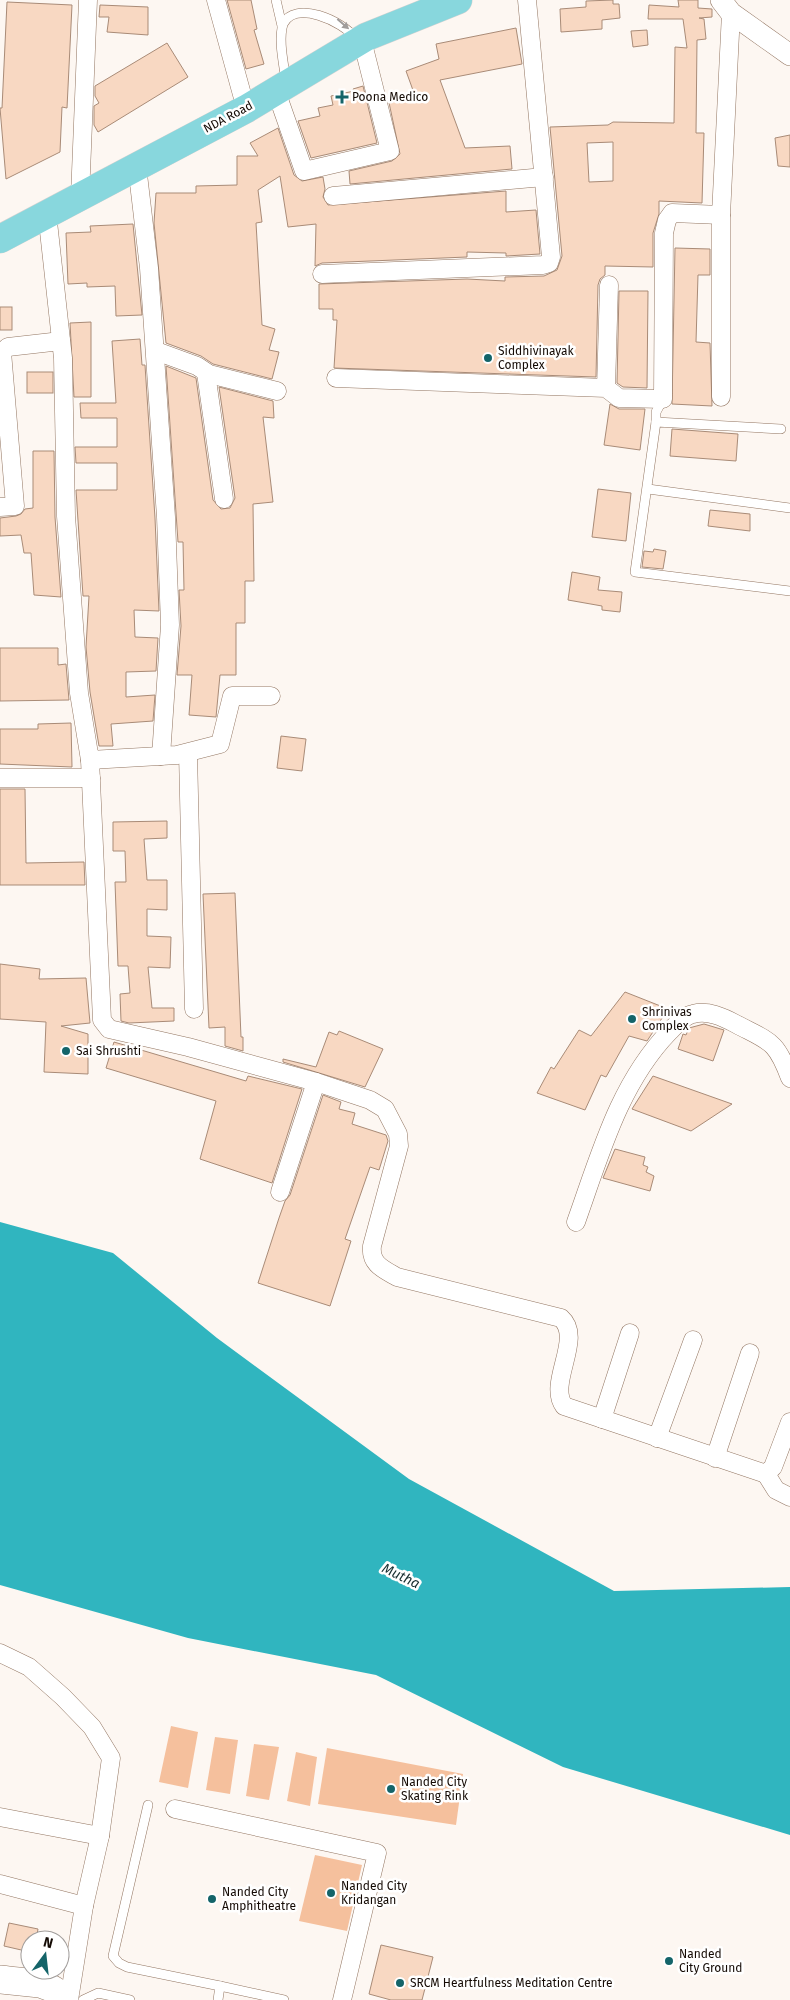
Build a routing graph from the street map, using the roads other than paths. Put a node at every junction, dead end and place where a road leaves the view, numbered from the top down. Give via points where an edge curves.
1 (88, 0) edge
2 (216, 0) edge
3 (276, 0) edge
4 (458, 0) edge
5 (527, 0) edge
6 (726, 6) edge
7 (282, 26) junction
8 (360, 41) junction
9 (790, 55) edge
10 (281, 88) junction
11 (246, 108) junction
12 (137, 166) junction
13 (544, 177) junction
14 (333, 196) dead end
15 (80, 197) junction
16 (48, 213) junction
17 (721, 215) junction
18 (0, 239) edge
19 (322, 274) dead end
20 (609, 285) dead end
21 (61, 341) junction
22 (156, 351) junction
23 (206, 372) junction
24 (336, 378) dead end
25 (606, 388) junction
26 (277, 391) dead end
27 (721, 397) dead end
28 (663, 399) junction
29 (656, 422) junction
30 (781, 429) dead end
31 (648, 489) junction
32 (224, 499) dead end
33 (0, 507) edge
34 (790, 508) edge
35 (790, 591) edge
36 (271, 696) dead end
37 (188, 752) junction
38 (161, 756) junction
39 (90, 760) junction
40 (0, 778) edge
41 (91, 778) junction
42 (194, 1009) dead end
43 (790, 1078) edge
44 (316, 1082) junction
45 (280, 1192) dead end
46 (576, 1222) dead end
47 (630, 1332) dead end
48 (693, 1340) dead end
49 (750, 1353) dead end
50 (602, 1419) junction
51 (790, 1422) edge
52 (657, 1438) junction
53 (715, 1458) junction
54 (766, 1474) junction
55 (790, 1497) edge
56 (0, 1653) edge
57 (148, 1805) dead end
58 (175, 1809) dead end
59 (0, 1817) edge
60 (100, 1836) junction
61 (0, 1884) edge
62 (84, 1906) junction
63 (0, 1976) edge
64 (220, 1986) junction
65 (0, 1989) edge
66 (58, 2000) edge
67 (68, 2000) edge
68 (82, 2000) edge
69 (130, 2000) edge
70 (218, 2000) edge
71 (284, 2000) edge
72 (342, 2000) edge

1 - 15 street
2 - 11 street
3 - 7 lane
4 - 8 main road, NDA Road
5 - 13 street
6 - 9 street
6 - 17 street
7 -> 8 lane via 292,8 313,6 346,25
7 - 10 lane
8 - 10 main road, NDA Road
8 - 10 street via 390,151 304,171
10 - 11 main road, NDA Road
11 - 12 main road, NDA Road
12 - 15 main road, NDA Road
12 - 22 street
13 - 14 street
13 - 19 street via 551,257 543,266
15 - 16 main road, NDA Road
16 - 18 main road, NDA Road
16 - 21 street
17 - 27 street
17 - 28 street via 672,213 666,220
20 - 25 street
21 - 33 street via 8,347 2,352 15,506
21 - 39 street via 66,516 79,693
22 - 23 street
22 - 38 street via 170,625
23 - 26 street
23 - 32 street
24 - 25 street
25 - 28 street via 619,398
28 - 29 lane via 656,412
29 - 30 lane
29 - 31 lane
31 - 34 lane
31 - 35 lane via 635,572
36 - 37 street via 232,696 220,744
37 - 38 street
37 - 42 street
38 - 39 street
39 - 41 street
40 - 41 street
41 - 44 street via 102,1020 109,1029 120,1033 188,1047
43 - 46 street via 776,1047 729,1020 701,1012 690,1014 650,1052 630,1086 614,1118
44 - 45 street
44 - 50 street via 370,1100 385,1109 398,1134 399,1146 372,1246 377,1266 397,1277 561,1318 569,1334 559,1388 560,1400 564,1406
47 - 50 street
48 - 52 street
49 - 53 street
50 - 52 street
51 - 54 street via 773,1468
52 - 53 street
53 - 54 street
54 - 55 street via 776,1490
56 - 60 street via 29,1668 64,1696 92,1727 111,1758
57 - 64 lane via 113,1956 127,1967
58 - 72 street via 377,1853
59 - 60 street
60 - 62 street
61 - 62 street
62 - 67 street
63 - 67 street via 47,1983 58,1987
64 - 70 lane
64 - 71 lane
65 - 66 lane via 39,1993
68 - 69 lane via 98,1993

